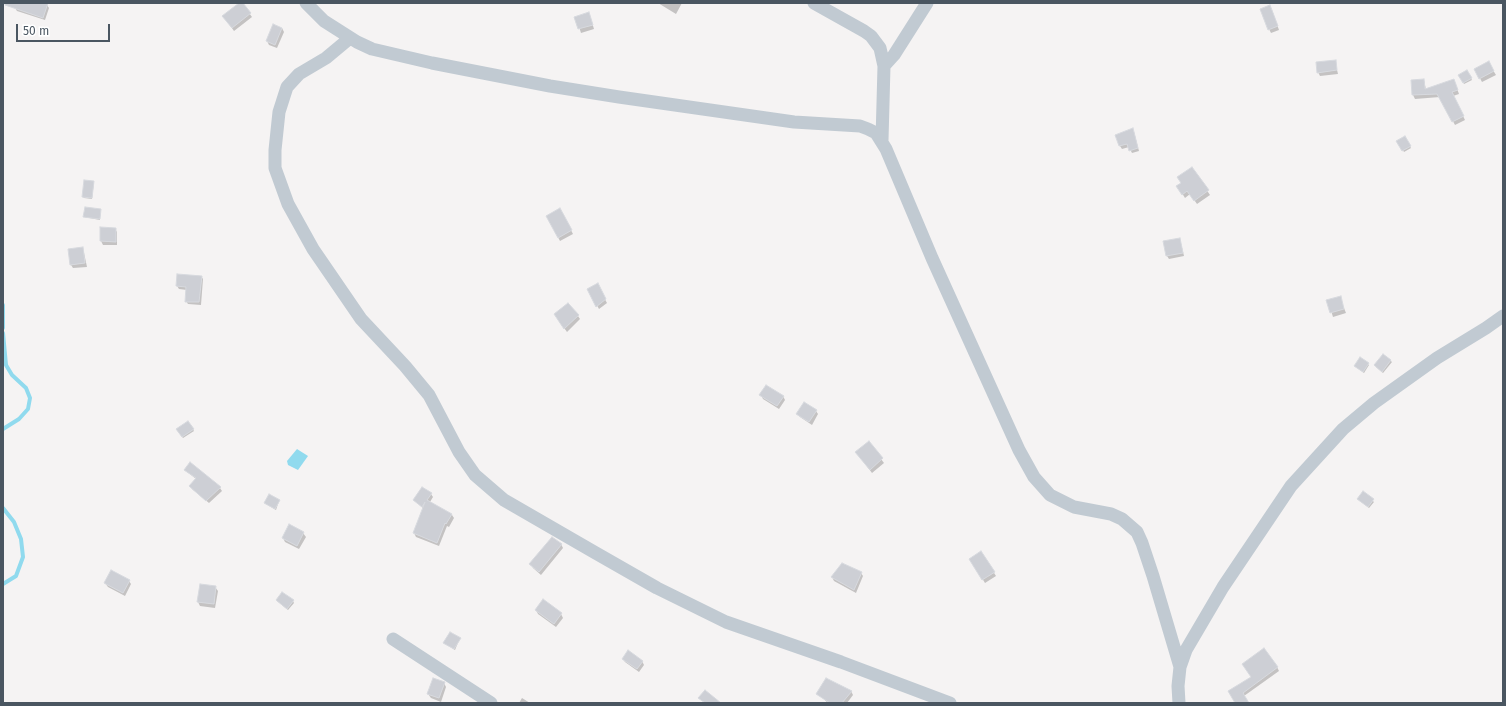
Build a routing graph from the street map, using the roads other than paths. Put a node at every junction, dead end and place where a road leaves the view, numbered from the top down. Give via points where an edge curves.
1 (306, 3) edge
2 (814, 3) edge
3 (927, 3) edge
4 (350, 38) junction
5 (884, 66) junction
6 (882, 140) junction
7 (1503, 316) edge
8 (393, 639) dead end
9 (1180, 667) junction
10 (491, 703) edge
11 (950, 703) edge
12 (1179, 703) edge

1 - 4 street via 324,21
2 - 5 street via 871,36 880,48
3 - 5 street via 894,55
4 - 6 street via 372,49 536,84 794,122 860,126
4 - 11 street via 326,58 299,74 286,87 279,112 275,168 288,204 313,249 361,319 429,395 474,475 504,500 657,588 726,622
5 - 6 street
6 - 9 street via 932,258 1019,450 1034,477 1050,495 1074,507 1111,514 1122,519 1136,532 1154,576
7 - 9 street via 1437,358 1374,403 1343,429 1291,486 1223,588 1186,650
8 - 10 street
9 - 12 street

